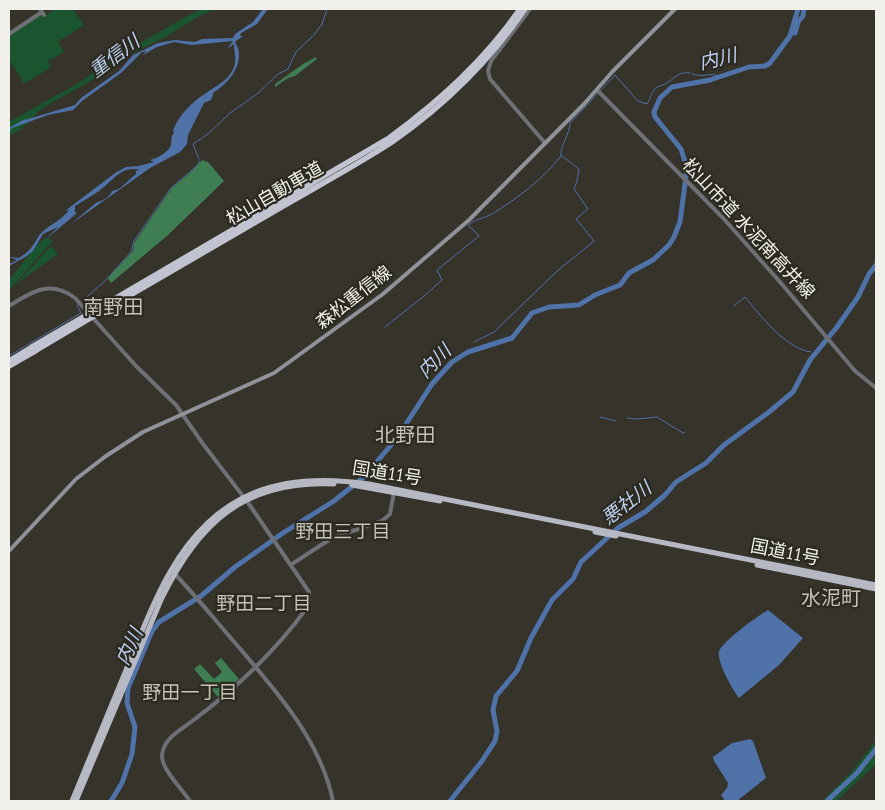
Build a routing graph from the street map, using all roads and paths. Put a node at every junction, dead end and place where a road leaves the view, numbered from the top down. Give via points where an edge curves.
1 (520, 9) edge
2 (525, 9) edge
3 (530, 9) edge
4 (675, 9) edge
5 (42, 12) edge
6 (9, 34) edge
7 (597, 90) junction
8 (545, 143) junction
9 (213, 244) junction
10 (9, 306) edge
11 (33, 349) junction
12 (9, 361) edge
13 (9, 366) edge
14 (876, 388) edge
15 (183, 414) junction
16 (368, 485) junction
17 (394, 492) junction
18 (245, 499) junction
19 (612, 534) junction
20 (9, 551) edge
21 (292, 564) junction
22 (173, 571) junction
23 (876, 587) edge
24 (256, 666) junction
25 (72, 801) edge
26 (76, 801) edge
27 (190, 801) edge
28 (333, 801) edge

1 - 9 highway, 松山自動車道 via 464,77 415,118 361,155
2 - 9 highway, 松山自動車道 via 484,63 418,123 363,160
3 - 8 street via 491,61 488,75
4 - 7 main road, 森松重信線
5 - 6 street
7 - 8 main road, 森松重信線
7 - 14 street, 松山市道 水泥南高井線 via 739,236 828,339
8 - 15 main road, 森松重信線 via 451,236 361,311 274,373
9 - 11 highway, 松山自動車道, bridge
10 - 15 street via 28,294 45,289 69,294
11 - 12 highway, 松山自動車道
11 - 13 highway, 松山自動車道
15 - 18 street
15 - 20 main road, 森松重信線 via 134,437 92,466 62,493
16 - 17 highway, 国道11号
16 - 18 highway, 国道11号 via 307,480 278,484
16 - 19 highway, 国道11号
17 - 19 highway, 国道11号
17 - 21 street via 390,514 382,522 332,538
18 - 21 street
18 - 22 highway, 国道11号 via 222,510 203,527
19 - 23 highway, 国道11号 via 807,576
21 - 24 street via 308,589 309,601 288,632
22 - 24 street
22 - 25 highway, 国道11号 via 140,637
22 - 26 highway, 国道11号
24 - 27 street via 165,745 164,765
24 - 28 street via 295,716 313,746 329,781

